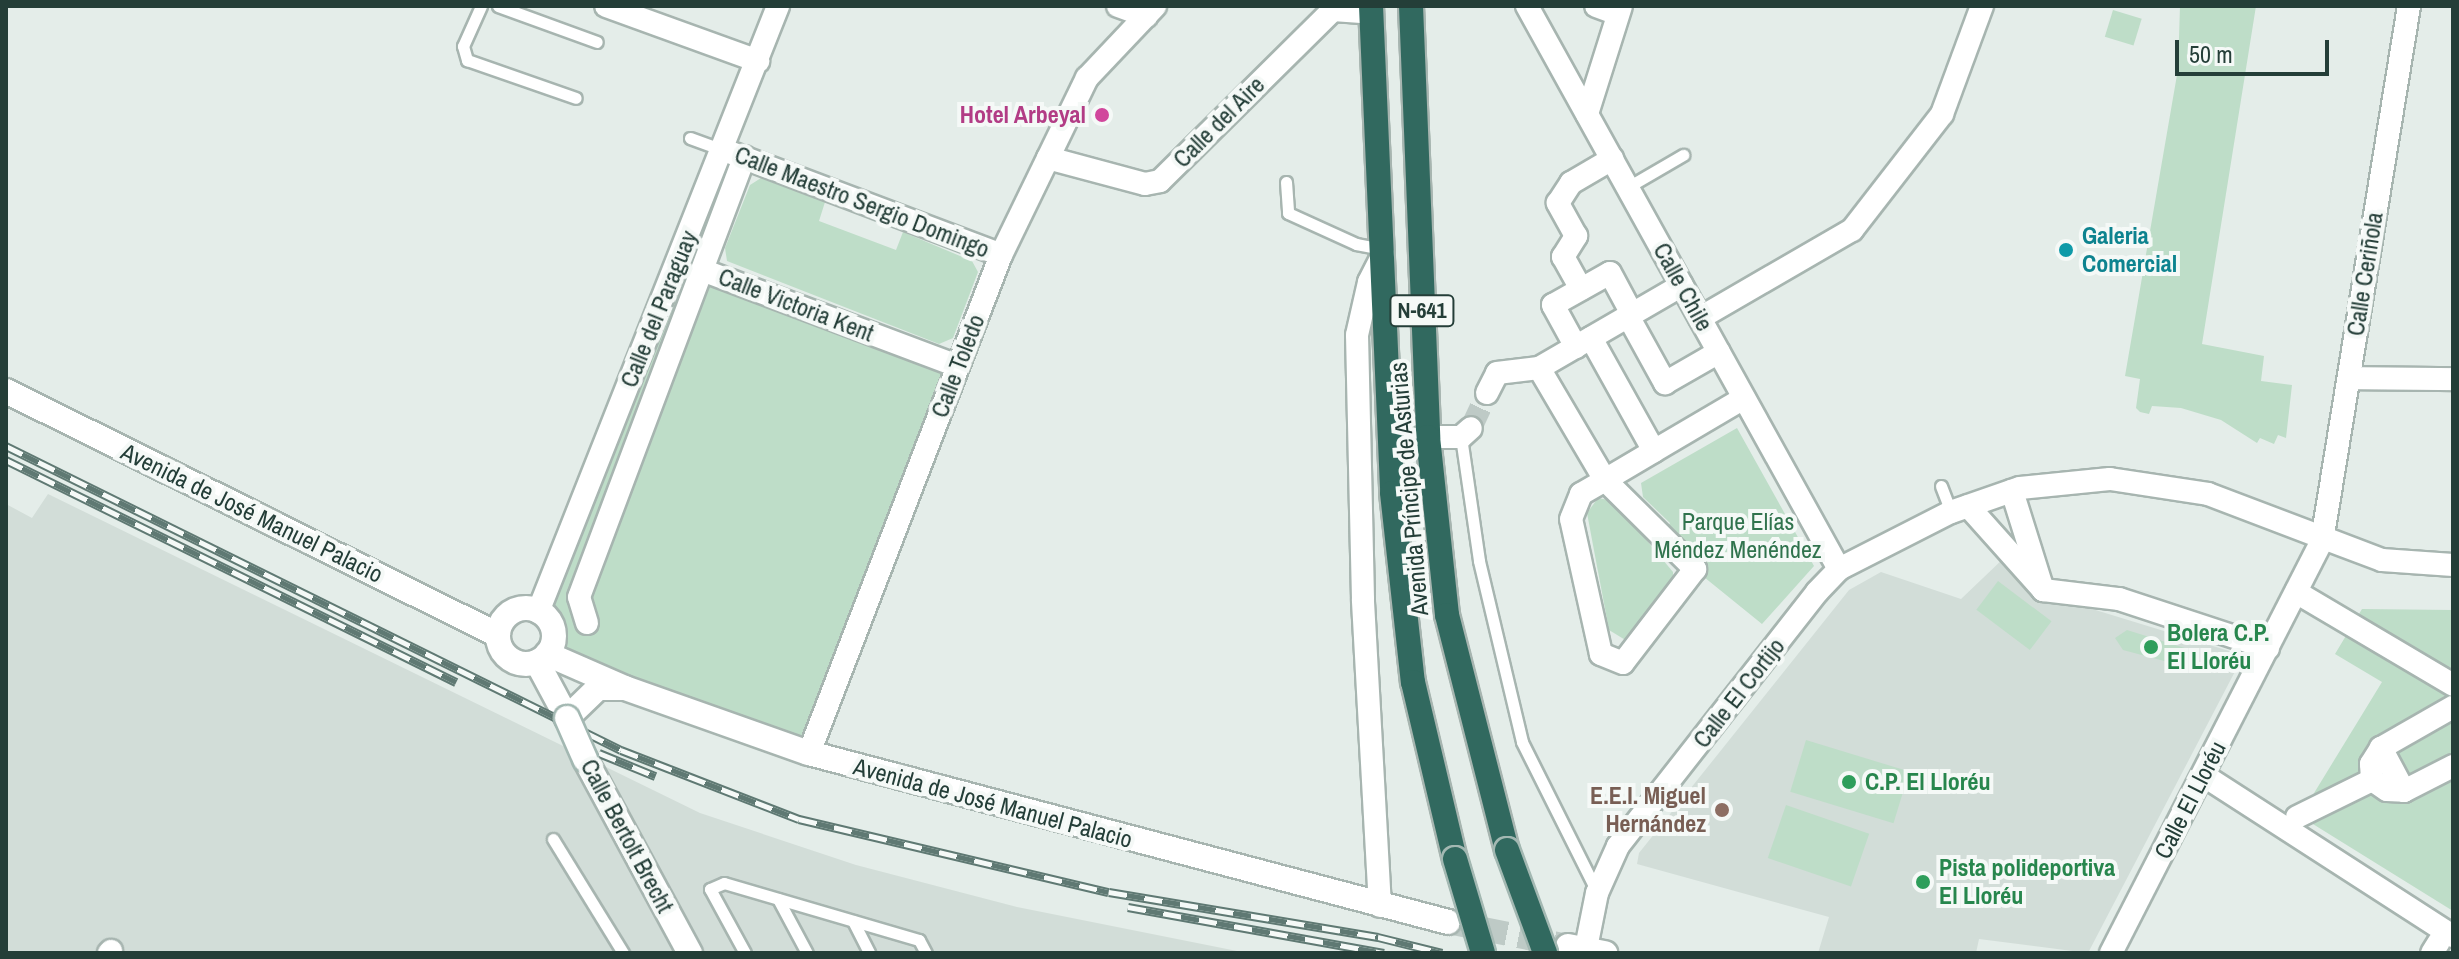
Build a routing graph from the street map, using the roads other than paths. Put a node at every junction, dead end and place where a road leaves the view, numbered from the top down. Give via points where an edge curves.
1 (481, 6) edge
2 (498, 6) edge
3 (606, 6) edge
4 (778, 6) edge
5 (1118, 6) edge
6 (1411, 6) edge
7 (1527, 6) edge
8 (1596, 6) edge
9 (1982, 6) edge
10 (2409, 6) edge
11 (1372, 10) edge
12 (1620, 10) edge
13 (1151, 11) edge
14 (597, 42) dead end
15 (758, 61) junction
16 (576, 98) dead end
17 (1587, 114) junction
18 (690, 138) dead end
19 (734, 153) junction
20 (1683, 155) dead end
21 (1048, 158) junction
22 (1612, 159) junction
23 (1286, 182) dead end
24 (1628, 187) junction
25 (1386, 250) junction
26 (1001, 255) junction
27 (702, 270) junction
28 (1682, 285) junction
29 (1581, 289) junction
30 (1630, 315) junction
31 (1700, 318) junction
32 (1584, 342) junction
33 (1719, 352) junction
34 (958, 366) junction
35 (1539, 368) junction
36 (2349, 378) junction
37 (2453, 379) edge
38 (1492, 383) dead end
39 (6, 391) edge
40 (1744, 398) junction
41 (1466, 433) joint
42 (1428, 437) junction
43 (1654, 451) junction
44 (1605, 480) junction
45 (1941, 486) dead end
46 (2012, 491) junction
47 (1960, 509) junction
48 (2322, 541) junction
49 (2453, 565) edge
50 (1839, 569) junction
51 (2043, 590) junction
52 (2296, 592) junction
53 (538, 612) junction
54 (587, 623) dead end
55 (498, 635) junction
56 (2268, 648) junction
57 (542, 658) junction
58 (2453, 685) edge
59 (625, 688) junction
60 (2453, 707) edge
61 (567, 718) junction
62 (2381, 748) junction
63 (809, 753) junction
64 (2453, 766) edge
65 (2203, 775) junction
66 (2372, 780) junction
67 (2404, 791) junction
68 (2297, 817) dead end
69 (553, 839) dead end
70 (1597, 893) junction
71 (778, 899) junction
72 (1380, 906) junction
73 (853, 921) junction
74 (1448, 922) tunnel mouth
75 (2441, 944) edge
76 (1479, 946) edge
77 (1576, 950) edge
78 (623, 953) edge
79 (690, 953) edge
80 (745, 953) edge
81 (807, 953) edge
82 (869, 953) edge
83 (926, 953) edge
84 (2111, 953) edge

1 - 16 lane via 463,46 467,60
2 - 14 lane
3 - 15 street
4 - 15 street, Calle del Paraguay
5 - 13 street
6 - 42 highway, Avenida Príncipe de Asturias / N-641
7 - 17 street, Calle Chile
8 - 12 street
9 - 31 street via 1942,114 1852,230
10 - 36 street, Calle Ceriñola
11 - 21 street, Calle del Aire via 1333,10 1160,181 1145,184
11 - 25 highway, Avenida Príncipe de Asturias / N-641
12 - 17 street
13 - 21 street, Calle Toledo via 1087,78
15 - 19 street, Calle del Paraguay
17 - 22 street, Calle Chile
18 - 19 lane
19 - 26 street, Calle Maestro Sergio Domingo
19 - 27 street, Calle Victoria Kent
19 - 53 street, Calle del Paraguay
20 - 24 lane
21 - 26 street, Calle Toledo
22 - 24 street, Calle Chile
22 - 29 street via 1571,183 1558,203 1576,236 1563,257
23 - 25 lane via 1288,213 1356,244
24 - 28 street, Calle Chile
25 - 72 street via 1369,282 1357,335 1363,599
25 - 76 highway, Avenida Príncipe de Asturias / N-641, bridge via 1392,493 1413,682
26 - 34 street, Calle Toledo
27 - 34 street, Calle Victoria Kent
27 - 54 street, Calle del Paraguay via 579,597
28 - 30 street
28 - 31 street, Calle Chile
29 - 30 street via 1610,273
29 - 32 street via 1553,305
30 - 32 street
30 - 33 street via 1665,383
31 - 33 street, Calle Chile
32 - 35 street
32 - 43 street
33 - 40 street, Calle Chile
34 - 63 street, Calle Toledo
35 - 38 street
35 - 44 street
36 - 37 street
36 - 48 street, Calle Ceriñola
39 - 55 main road, Avenida de José Manuel Palacio
40 - 43 street
40 - 50 street, Calle Chile
41 - 42 street
41 - 70 lane via 1479,561 1522,742
42 - 77 highway, Avenida Príncipe de Asturias / N-641, bridge via 1447,615 1470,722 1507,850
43 - 44 street
44 - 44 street via 1581,494 1571,519 1601,654 1623,663 1695,569
45 - 47 lane
46 - 47 street, Calle El Cortijo
46 - 48 street, Calle El Cortijo via 2068,480 2158,484 2208,494
46 - 51 street
47 - 50 street, Calle El Cortijo
47 - 51 street
48 - 49 street, Calle El Cortijo via 2382,560
48 - 52 street, Calle El Lloréu
50 - 70 street, Calle El Cortijo via 1618,846
51 - 56 street via 2177,614
52 - 56 street, Calle El Lloréu
52 - 58 street
53 - 55 main road via 512,612
53 - 57 main road via 553,633
55 - 57 main road via 510,659
56 - 65 street, Calle El Lloréu
57 - 59 main road, Avenida de José Manuel Palacio
57 - 61 main road, Calle Bertolt Brecht
59 - 61 main road via 598,688
59 - 63 main road, Avenida de José Manuel Palacio
60 - 62 street
61 - 79 main road, Calle Bertolt Brecht, bridge
62 - 66 street via 2371,764
62 - 67 street
63 - 72 main road, Avenida de José Manuel Palacio
64 - 67 street
65 - 75 street
65 - 84 street, Calle El Lloréu
66 - 67 street via 2387,790
66 - 68 street
69 - 78 lane
70 - 77 street, Calle El Cortijo
71 - 73 lane
71 - 80 lane via 724,883 710,889
71 - 81 lane
72 - 74 main road, Avenida de José Manuel Palacio
73 - 82 lane
73 - 83 lane via 919,940

